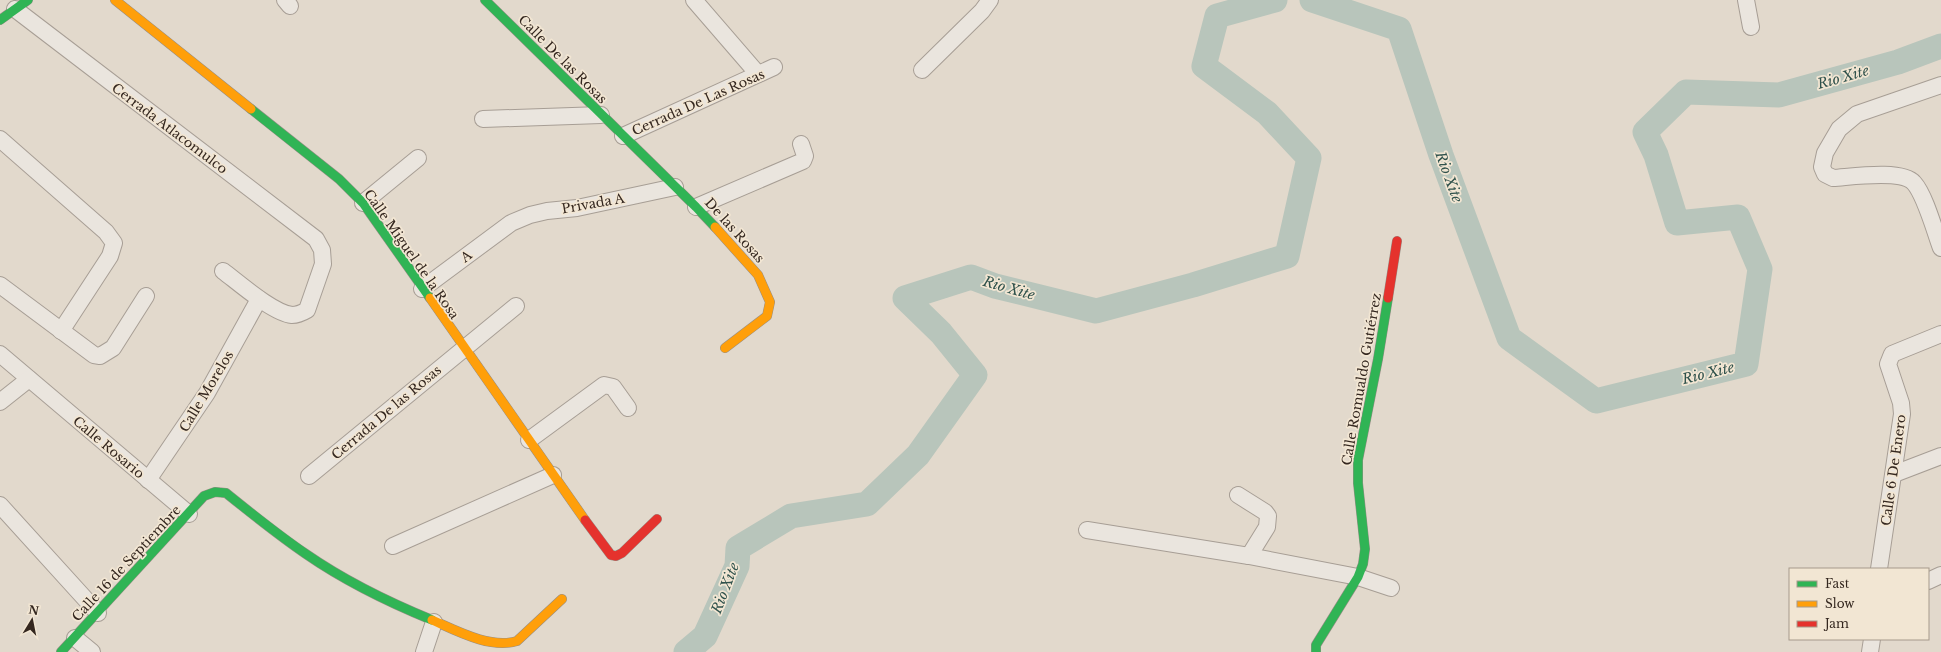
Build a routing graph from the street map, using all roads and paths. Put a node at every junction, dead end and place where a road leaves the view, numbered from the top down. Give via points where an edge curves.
1 (115, 0) edge
2 (485, 0) edge
3 (694, 0) edge
4 (990, 0) edge
5 (1746, 0) edge
6 (21, 4) edge
7 (0, 20) edge
8 (1751, 27) dead end
9 (774, 67) dead end
10 (922, 70) dead end
11 (758, 74) junction
12 (1941, 85) edge
13 (601, 115) junction
14 (483, 119) dead end
15 (622, 136) junction
16 (0, 139) edge
17 (801, 144) dead end
18 (418, 158) dead end
19 (675, 187) junction
20 (363, 204) junction
21 (696, 207) junction
22 (511, 223) joint
23 (1397, 241) dead end
24 (1941, 248) edge
25 (223, 271) dead end
26 (0, 285) edge
27 (422, 289) junction
28 (146, 296) dead end
29 (259, 299) junction
30 (516, 306) dead end
31 (61, 332) junction
32 (1941, 334) edge
33 (463, 348) junction
34 (725, 348) dead end
35 (0, 354) edge
36 (29, 379) junction
37 (0, 402) edge
38 (628, 408) dead end
39 (529, 440) junction
40 (1941, 456) edge
41 (1894, 474) junction
42 (308, 476) dead end
43 (553, 476) junction
44 (148, 480) junction
45 (1238, 495) dead end
46 (0, 505) edge
47 (189, 514) junction
48 (657, 518) dead end
49 (1087, 530) dead end
50 (393, 546) dead end
51 (1249, 556) junction
52 (1879, 568) edge
53 (1941, 576) edge
54 (1358, 577) junction
55 (1929, 581) edge
56 (1391, 588) dead end
57 (562, 599) dead end
58 (98, 613) junction
59 (434, 622) junction
60 (75, 638) junction
61 (1872, 640) edge
62 (61, 652) edge
63 (92, 652) edge
64 (424, 652) edge
65 (1316, 652) edge
66 (1870, 652) edge

1 - 20 street, Calle Miguel de la Rosa via 339,178
2 - 13 street, Calle De las Rosas
3 - 11 street
4 - 10 street
5 - 8 street
6 - 7 street
6 - 29 street, Cerrada Atlacomulco via 316,240 322,250 323,264 307,310 292,315
9 - 11 street, Cerrada De Las Rosas
11 - 15 street, Cerrada De Las Rosas
12 - 24 street via 1857,114 1839,129 1826,153 1822,167 1825,174 1833,178 1894,175 1910,179 1920,193
13 - 14 street
13 - 15 street, Calle De las Rosas
15 - 19 street, De las Rosas
16 - 31 street via 106,232 114,243 110,256
17 - 21 street via 805,156 803,162
18 - 20 street
19 - 21 street, De las Rosas
19 - 22 street, Privada A via 577,208 547,211
20 - 27 street, Calle Miguel de la Rosa
21 - 34 street, De las Rosas via 758,275 770,302 767,316
22 - 27 street, A
23 - 54 street, Calle Romualdo Gutiérrez via 1358,460 1364,549 1363,564
25 - 29 street
26 - 31 street
27 - 33 street, Calle Miguel de la Rosa
28 - 31 street via 113,348 100,356 87,351
29 - 44 street, Calle Morelos via 207,393
30 - 33 street, Cerrada De las Rosas
32 - 41 street, Calle 6 De Enero via 1892,354 1888,364 1901,403 1902,414
33 - 39 street, Calle Miguel de la Rosa
33 - 42 street, Cerrada De las Rosas
35 - 36 street, Calle Rosario
36 - 37 street
36 - 44 street, Calle Rosario
38 - 39 street via 613,387 604,385
39 - 43 street, Calle Miguel de la Rosa
40 - 41 street
41 - 52 street, Calle 6 De Enero
43 - 48 street, Calle Miguel de la Rosa via 611,555 616,556 629,547
43 - 50 street
44 - 47 street, Calle Rosario
45 - 51 street via 1268,516 1267,527
46 - 58 street
47 - 58 street, Calle 16 de Septiembre
47 - 59 street, Calle 16 de Septiembre via 210,492 226,493 318,562 378,597
49 - 51 street
51 - 54 street
53 - 55 street
54 - 56 street
54 - 65 street, Calle Romualdo Gutiérrez via 1321,636 1316,645
57 - 59 street via 517,641 510,644 486,641
58 - 60 street, Calle 16 de Septiembre
59 - 64 street
60 - 62 street, Calle 16 de Septiembre
60 - 63 street
61 - 66 street

